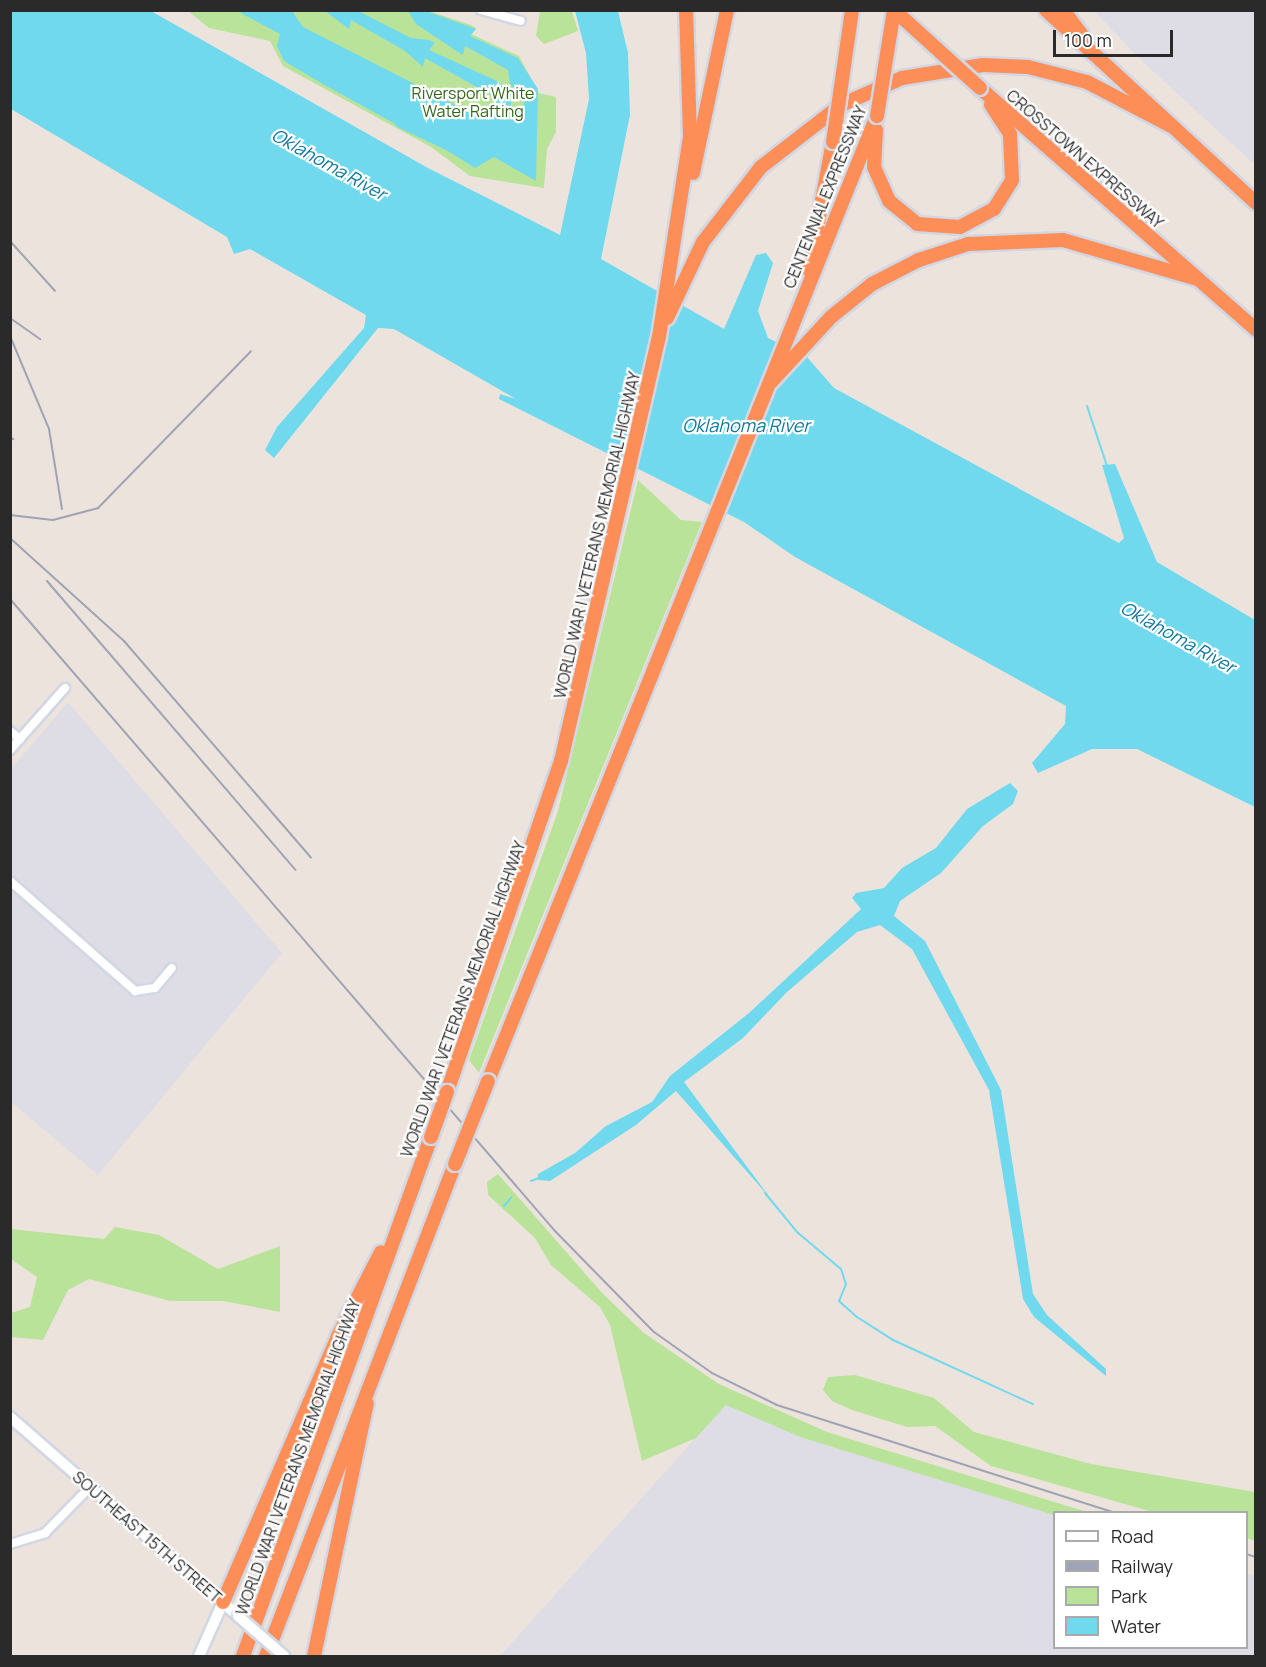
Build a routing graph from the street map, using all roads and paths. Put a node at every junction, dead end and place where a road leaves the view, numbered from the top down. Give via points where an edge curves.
1 (481, 10) edge
2 (686, 10) edge
3 (727, 10) edge
4 (852, 10) edge
5 (894, 10) edge
6 (1046, 10) edge
7 (1063, 10) edge
8 (521, 21) dead end
9 (1111, 72) junction
10 (980, 88) junction
11 (877, 116) junction
12 (1171, 126) junction
13 (1256, 203) edge
14 (678, 227) junction
15 (1197, 279) junction
16 (806, 290) junction
17 (1256, 330) edge
18 (659, 338) junction
19 (765, 390) junction
20 (64, 688) dead end
21 (10, 731) edge
22 (20, 740) junction
23 (10, 750) edge
24 (10, 880) edge
25 (172, 968) dead end
26 (408, 1200) junction
27 (374, 1365) junction
28 (10, 1417) edge
29 (90, 1487) junction
30 (10, 1544) edge
31 (223, 1602) junction
32 (199, 1656) edge
33 (243, 1656) edge
34 (266, 1656) edge
35 (284, 1656) edge
36 (314, 1656) edge

1 - 8 street
2 - 14 highway via 690,136
3 - 14 highway via 704,133
4 - 16 highway, bridge
5 - 10 highway, CROSSTOWN EXPRESSWAY, bridge
5 - 11 highway, CENTENNIAL EXPRESSWAY, bridge
6 - 9 highway
7 - 9 highway
9 - 12 highway
10 - 11 highway via 1010,134 1015,168 1002,200 971,224 937,228 905,217 882,191 874,167
10 - 15 highway, CROSSTOWN EXPRESSWAY
11 - 16 highway, CENTENNIAL EXPRESSWAY
12 - 13 highway
12 - 18 highway via 1087,82 1028,67 983,65 902,78 841,105 783,146 720,214 688,268
14 - 18 highway
15 - 17 highway, CROSSTOWN EXPRESSWAY
15 - 19 highway via 1085,244 990,240 939,252 886,276 817,332
16 - 19 highway, CENTENNIAL EXPRESSWAY
18 - 26 highway, WORLD WAR I VETERANS MEMORIAL HIGHWAY, bridge via 549,802
19 - 27 highway, bridge
20 - 22 street
21 - 22 street
22 - 23 street
24 - 25 street via 135,991 155,988
26 - 31 highway via 338,1336
26 - 33 highway, WORLD WAR I VETERANS MEMORIAL HIGHWAY
27 - 34 highway
27 - 36 highway
28 - 29 main road, SOUTHEAST 15TH STREET
29 - 30 street via 45,1533
29 - 31 main road, SOUTHEAST 15TH STREET
31 - 32 main road
31 - 35 main road, SOUTHEAST 15TH STREET, bridge

